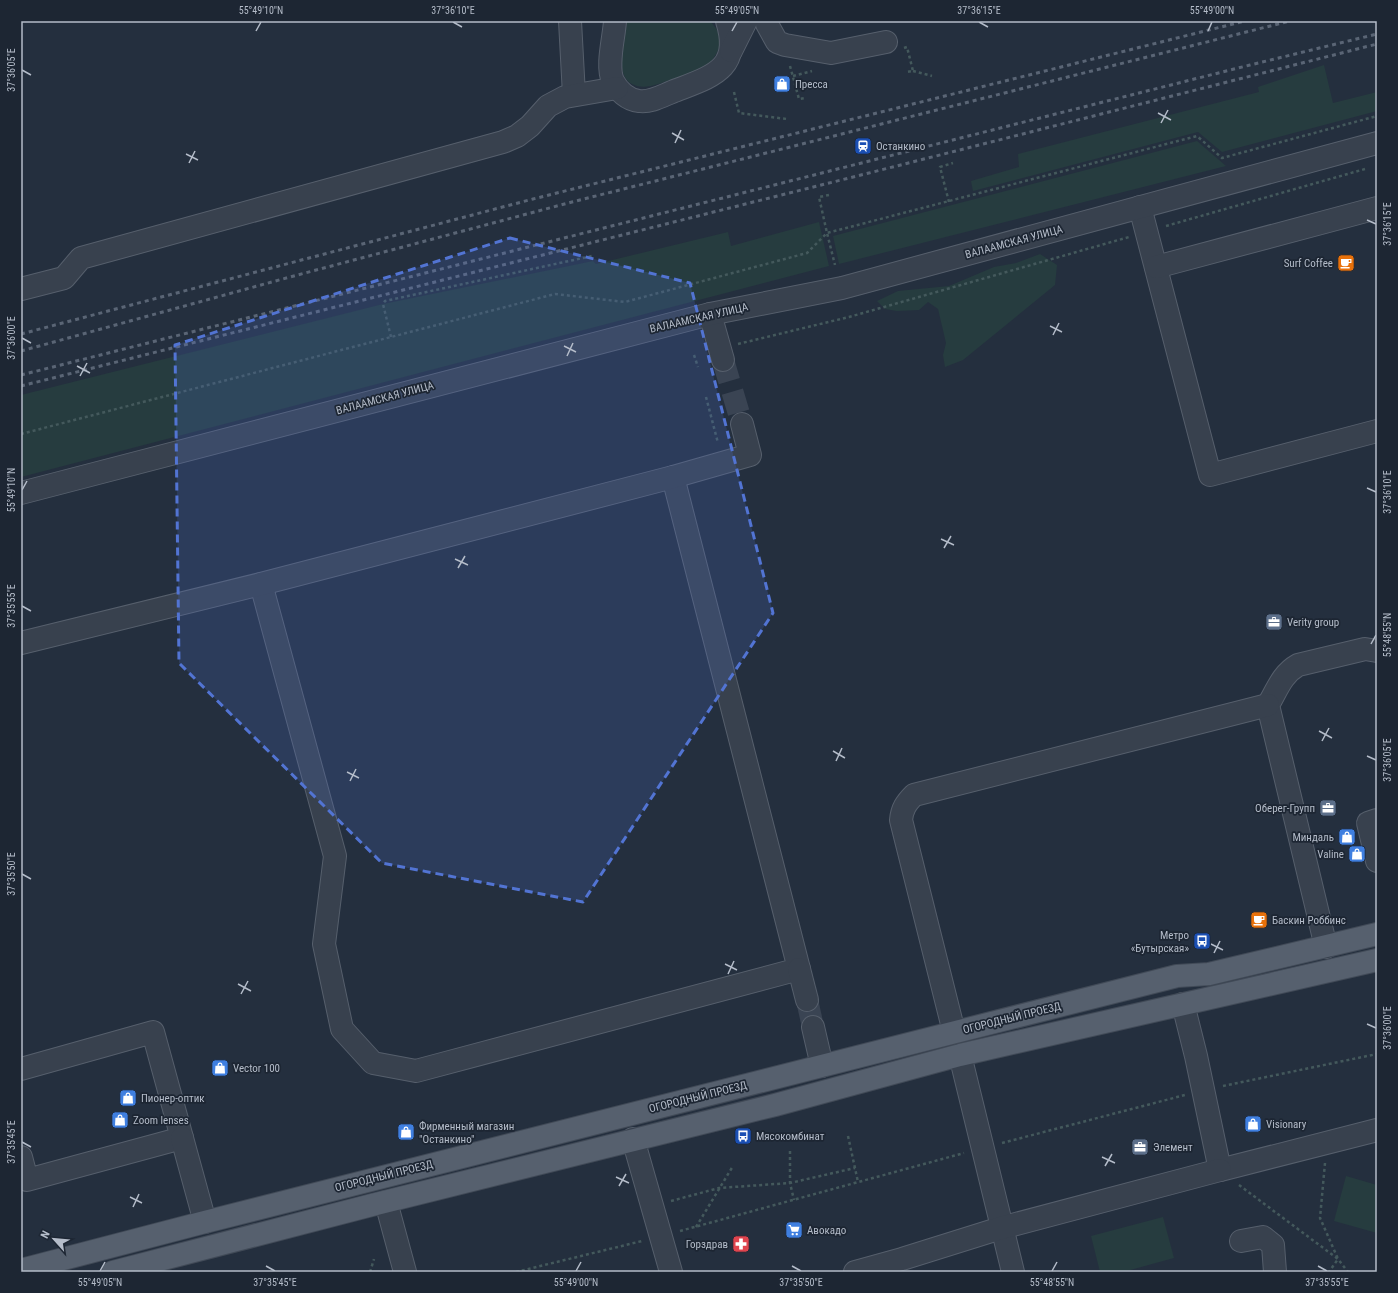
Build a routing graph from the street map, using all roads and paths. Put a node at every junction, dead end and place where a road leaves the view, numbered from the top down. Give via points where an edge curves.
1 (570, 21) edge
2 (615, 21) edge
3 (727, 21) edge
4 (746, 21) edge
5 (770, 22) edge
6 (886, 42) dead end
7 (730, 54) junction
8 (913, 71) dead end
9 (932, 76) dead end
10 (617, 88) junction
11 (734, 92) dead end
12 (574, 95) junction
13 (1377, 116) edge
14 (787, 119) dead end
15 (1377, 143) edge
16 (953, 163) dead end
17 (1369, 168) dead end
18 (829, 195) dead end
19 (819, 197) junction
20 (949, 202) junction
21 (822, 203) dead end
22 (1140, 207) junction
23 (1377, 208) edge
24 (1147, 232) junction
25 (826, 233) junction
26 (592, 256) dead end
27 (835, 265) dead end
28 (1156, 267) junction
29 (21, 289) edge
30 (710, 314) junction
31 (390, 337) junction
32 (694, 354) dead end
33 (722, 354) joint
34 (698, 366) dead end
35 (706, 397) dead end
36 (742, 424) tunnel mouth
37 (1377, 431) edge
38 (21, 434) edge
39 (723, 462) junction
40 (673, 477) junction
41 (21, 493) edge
42 (261, 584) junction
43 (21, 643) edge
44 (1377, 651) edge
45 (1268, 706) junction
46 (1274, 765) dead end
47 (1377, 820) edge
48 (1377, 861) edge
49 (1377, 934) edge
50 (1322, 948) junction
51 (1377, 960) edge
52 (799, 969) junction
53 (807, 1000) tunnel mouth
54 (1183, 1004) junction
55 (813, 1027) tunnel mouth
56 (954, 1032) junction
57 (1377, 1054) edge
58 (960, 1055) junction
59 (822, 1066) junction
60 (21, 1068) edge
61 (1204, 1090) junction
62 (1377, 1130) edge
63 (848, 1136) dead end
64 (182, 1138) junction
65 (633, 1139) junction
66 (1327, 1143) junction
67 (983, 1148) junction
68 (790, 1151) dead end
69 (21, 1157) edge
70 (733, 1166) dead end
71 (855, 1168) junction
72 (1220, 1170) junction
73 (858, 1182) junction
74 (790, 1183) junction
75 (719, 1188) junction
76 (794, 1200) junction
77 (386, 1202) junction
78 (653, 1206) junction
79 (205, 1222) junction
80 (696, 1227) junction
81 (1001, 1228) junction
82 (661, 1237) junction
83 (1241, 1241) dead end
84 (374, 1259) dead end
85 (1338, 1259) junction
86 (903, 1266) edge
87 (21, 1270) edge
88 (113, 1272) edge
89 (370, 1272) edge
90 (405, 1272) edge
91 (516, 1272) edge
92 (670, 1272) edge
93 (855, 1272) edge
94 (1012, 1272) edge
95 (1276, 1272) edge
96 (1329, 1272) edge
97 (1348, 1272) edge

1 - 12 street
2 - 10 street via 610,68
3 - 7 street via 731,41
4 - 7 street
5 - 6 street via 777,42 831,53
7 - 10 street via 719,71 708,78 651,100 639,101 628,98
8 - 9 path
10 - 12 street
11 - 14 path via 739,113
12 - 29 street via 548,106 530,126 503,142 81,258 64,278
13 - 20 path via 1222,158 1197,136
15 - 22 street, ВАЛААМСКАЯ УЛИЦА
16 - 20 path via 938,168
17 - 24 path
18 - 19 path
19 - 21 path
19 - 25 path
20 - 25 path
22 - 24 street
22 - 30 street, ВАЛААМСКАЯ УЛИЦА via 842,288
23 - 28 street
24 - 28 street
24 - 33 path
25 - 27 path
25 - 31 path via 807,253 625,302 555,294
26 - 31 path via 385,300 383,304
28 - 37 street via 1210,475
30 - 33 street
30 - 41 street, ВАЛААМСКАЯ УЛИЦА
31 - 38 path
32 - 34 path
35 - 39 path
36 - 39 street via 750,455
39 - 40 street
40 - 42 street
40 - 52 street
42 - 43 street
42 - 52 street via 335,856 324,944 342,1029 373,1063 416,1071
44 - 45 street via 1365,649 1298,665 1282,679
45 - 50 street
45 - 56 street via 914,795 906,803 901,820
46 - 50 street
47 - 48 street via 1368,823
49 - 50 main road, ОГОРОДНЫЙ ПРОЕЗД
50 - 56 main road, ОГОРОДНЫЙ ПРОЕЗД via 1208,974 1177,976
51 - 54 main road
52 - 53 street
54 - 58 main road
54 - 61 street
55 - 59 street
56 - 59 main road, ОГОРОДНЫЙ ПРОЕЗД
57 - 61 path
58 - 65 main road via 775,1105
58 - 67 street
59 - 79 main road, ОГОРОДНЫЙ ПРОЕЗД
60 - 64 street via 153,1032
61 - 67 path
61 - 72 street
62 - 66 street
63 - 71 path
64 - 69 street via 27,1180
64 - 79 street
65 - 77 main road
65 - 78 street
66 - 72 street
66 - 85 path via 1320,1218
67 - 73 path
67 - 81 street
68 - 74 path
70 - 75 path
71 - 73 path
71 - 74 path
72 - 81 street
72 - 85 path
73 - 76 path
74 - 75 path
74 - 76 path
75 - 78 path
75 - 80 path
76 - 80 path
77 - 88 main road
77 - 90 street
78 - 82 street
79 - 87 main road, ОГОРОДНЫЙ ПРОЕЗД
80 - 82 path
81 - 86 street
81 - 94 street
82 - 91 path
82 - 92 street
83 - 95 street via 1263,1237 1269,1241 1273,1245
84 - 89 path
85 - 96 path
85 - 97 path
86 - 93 street

